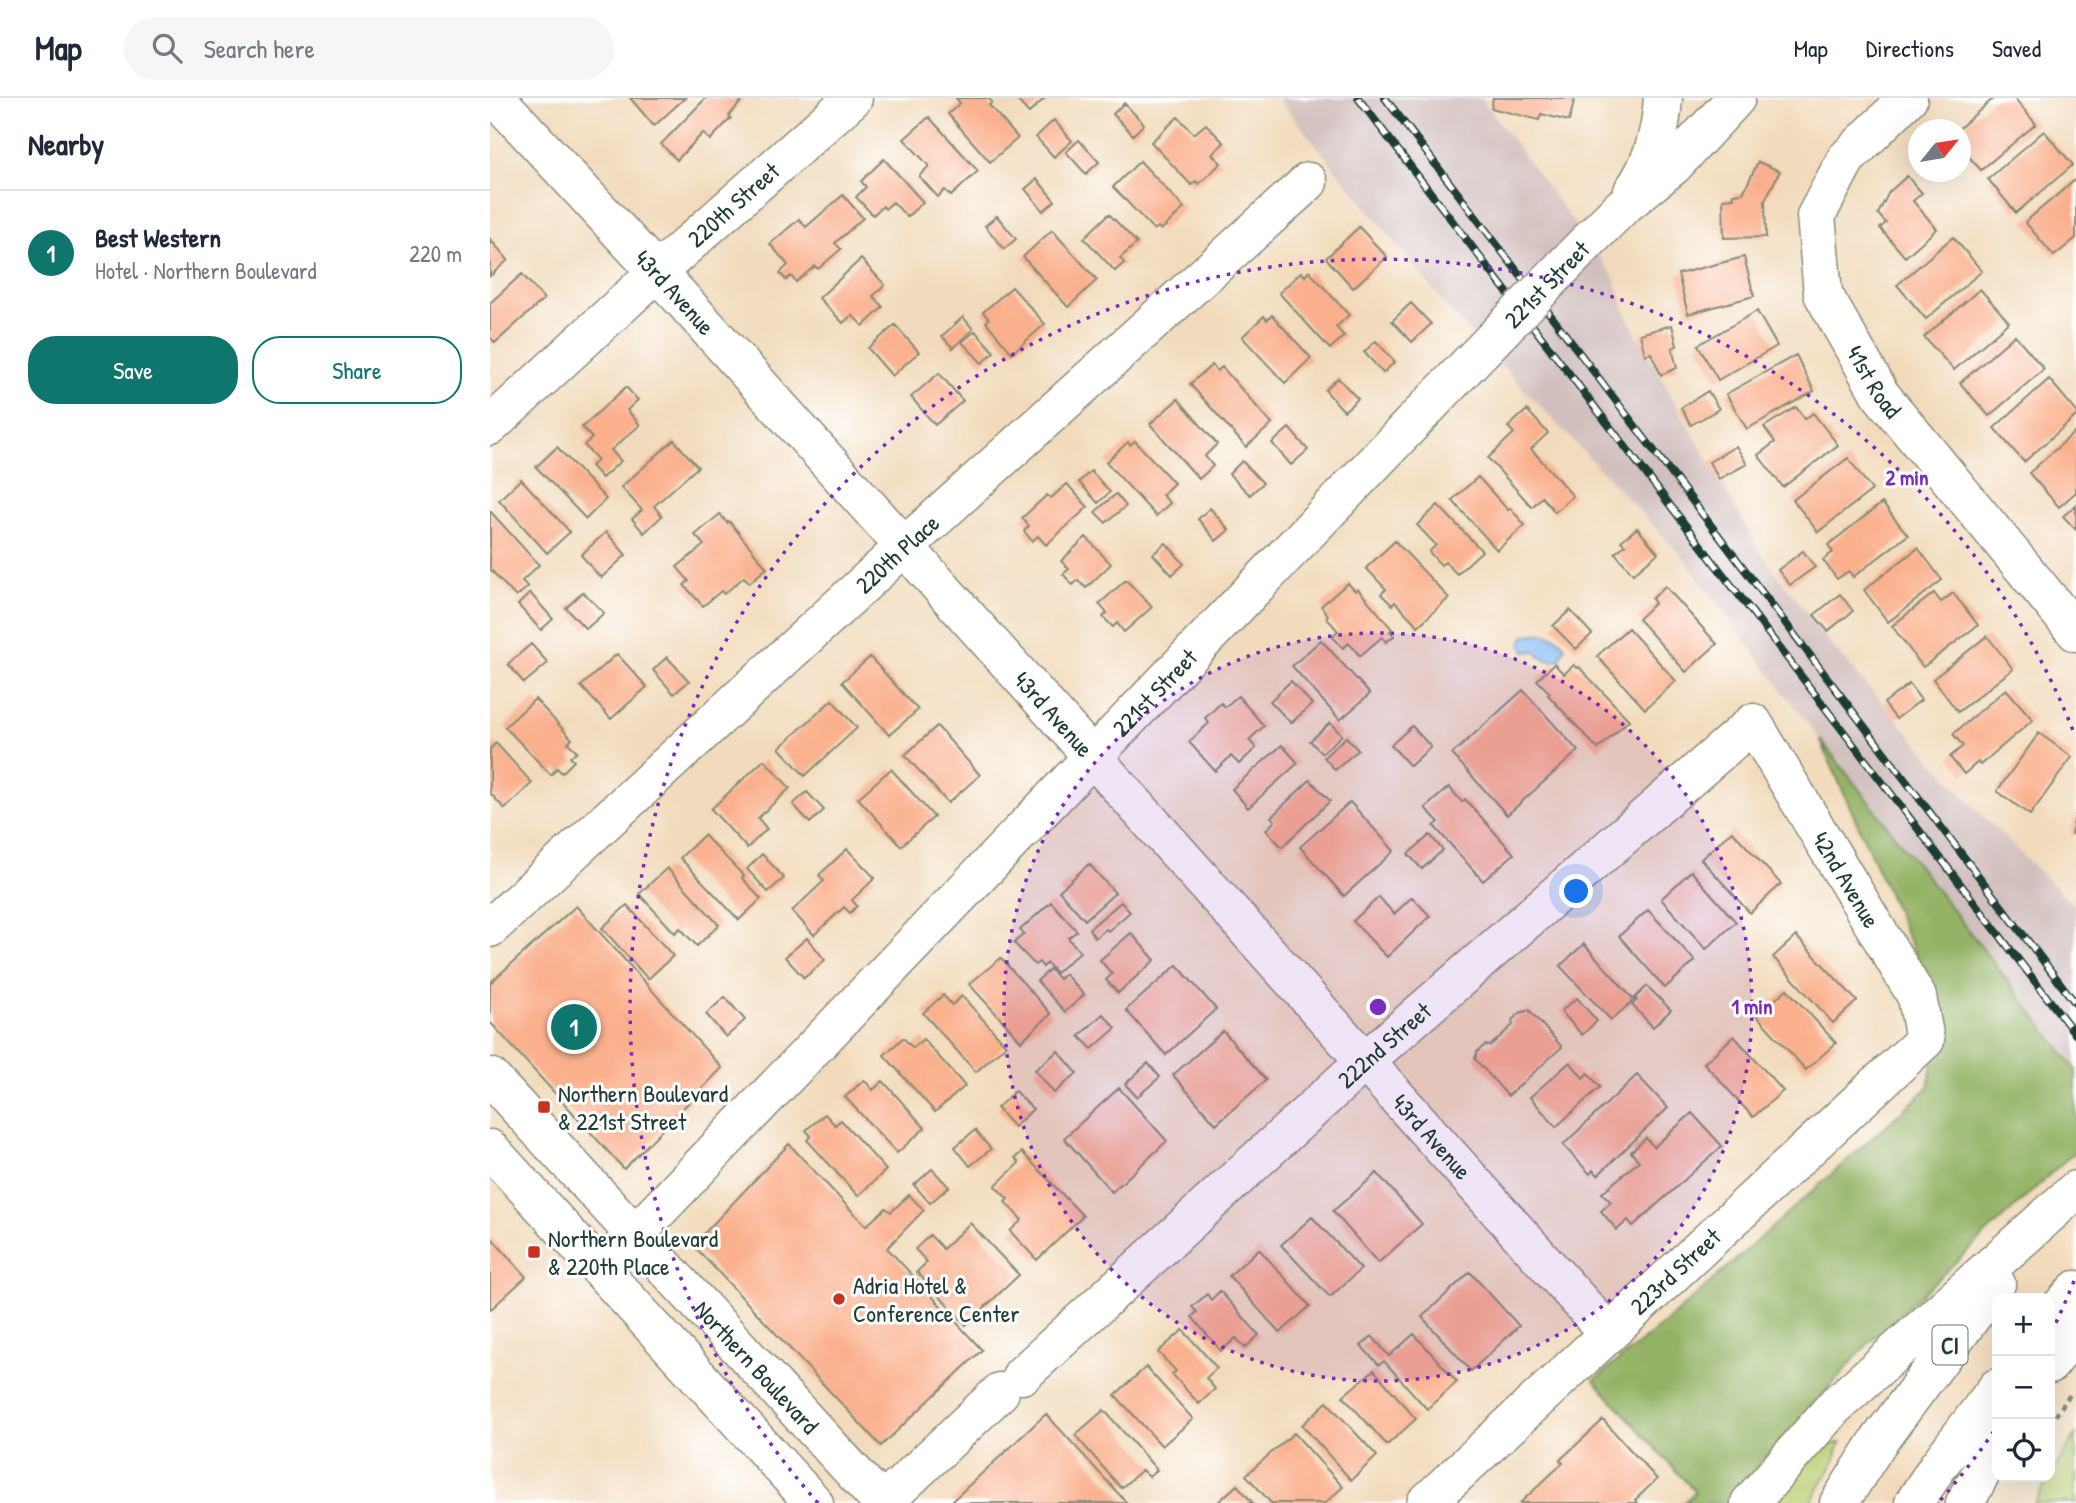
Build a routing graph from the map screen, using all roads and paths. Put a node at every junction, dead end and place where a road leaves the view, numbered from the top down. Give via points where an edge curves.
1 (496, 98) edge
2 (853, 98) edge
3 (1663, 98) edge
4 (1736, 98) edge
5 (1903, 100) edge
6 (1308, 182) dead end
7 (1622, 207) junction
8 (657, 272) junction
9 (490, 426) edge
10 (905, 546) junction
11 (2076, 632) edge
12 (1753, 723) joint
13 (1092, 756) junction
14 (490, 928) edge
15 (1925, 1040) joint
16 (1365, 1061) junction
17 (490, 1077) edge
18 (490, 1149) edge
19 (2076, 1190) edge
20 (2076, 1199) edge
21 (635, 1233) junction
22 (601, 1270) junction
23 (2076, 1290) edge
24 (2055, 1313) edge
25 (2076, 1331) edge
26 (1608, 1333) junction
27 (2055, 1358) edge
28 (2076, 1387) edge
29 (1992, 1395) edge
30 (2054, 1419) edge
31 (1992, 1452) edge
32 (814, 1503) edge
33 (883, 1503) edge
34 (1426, 1503) edge
35 (1750, 1503) edge
36 (1839, 1503) edge
37 (1914, 1503) edge
38 (1965, 1503) edge

1 - 8 main road, 43rd Avenue
2 - 8 main road, 220th Street
3 - 7 main road, 221st Street via 1654,151 1643,178
4 - 7 main road, 221st Street via 1673,166
5 - 11 main road, 41st Road via 1846,159 1816,216 1823,294 1880,394
6 - 10 main road, 220th Place
7 - 13 main road, 221st Street, bridge
8 - 9 main road, 220th Street
8 - 10 main road, 43rd Avenue
10 - 13 main road, 43rd Avenue
10 - 14 main road, 220th Place
12 - 15 main road, 42nd Avenue via 1917,997
12 - 16 main road, 222nd Street
13 - 16 main road, 43rd Avenue
13 - 21 main road, 221st Street
15 - 26 main road, 223rd Street
16 - 26 main road, 43rd Avenue
16 - 33 main road, 222nd Street
17 - 21 main road, Northern Boulevard
18 - 22 main road, Northern Boulevard
19 - 35 main road via 1834,1407
20 - 36 main road, CI via 1997,1283 1878,1442
21 - 22 main road, 221st Street
21 - 33 main road, Northern Boulevard
22 - 32 main road, Northern Boulevard
23 - 24 main road
25 - 27 main road
26 - 34 main road, 223rd Street
28 - 30 path
29 - 37 main road
31 - 38 main road

